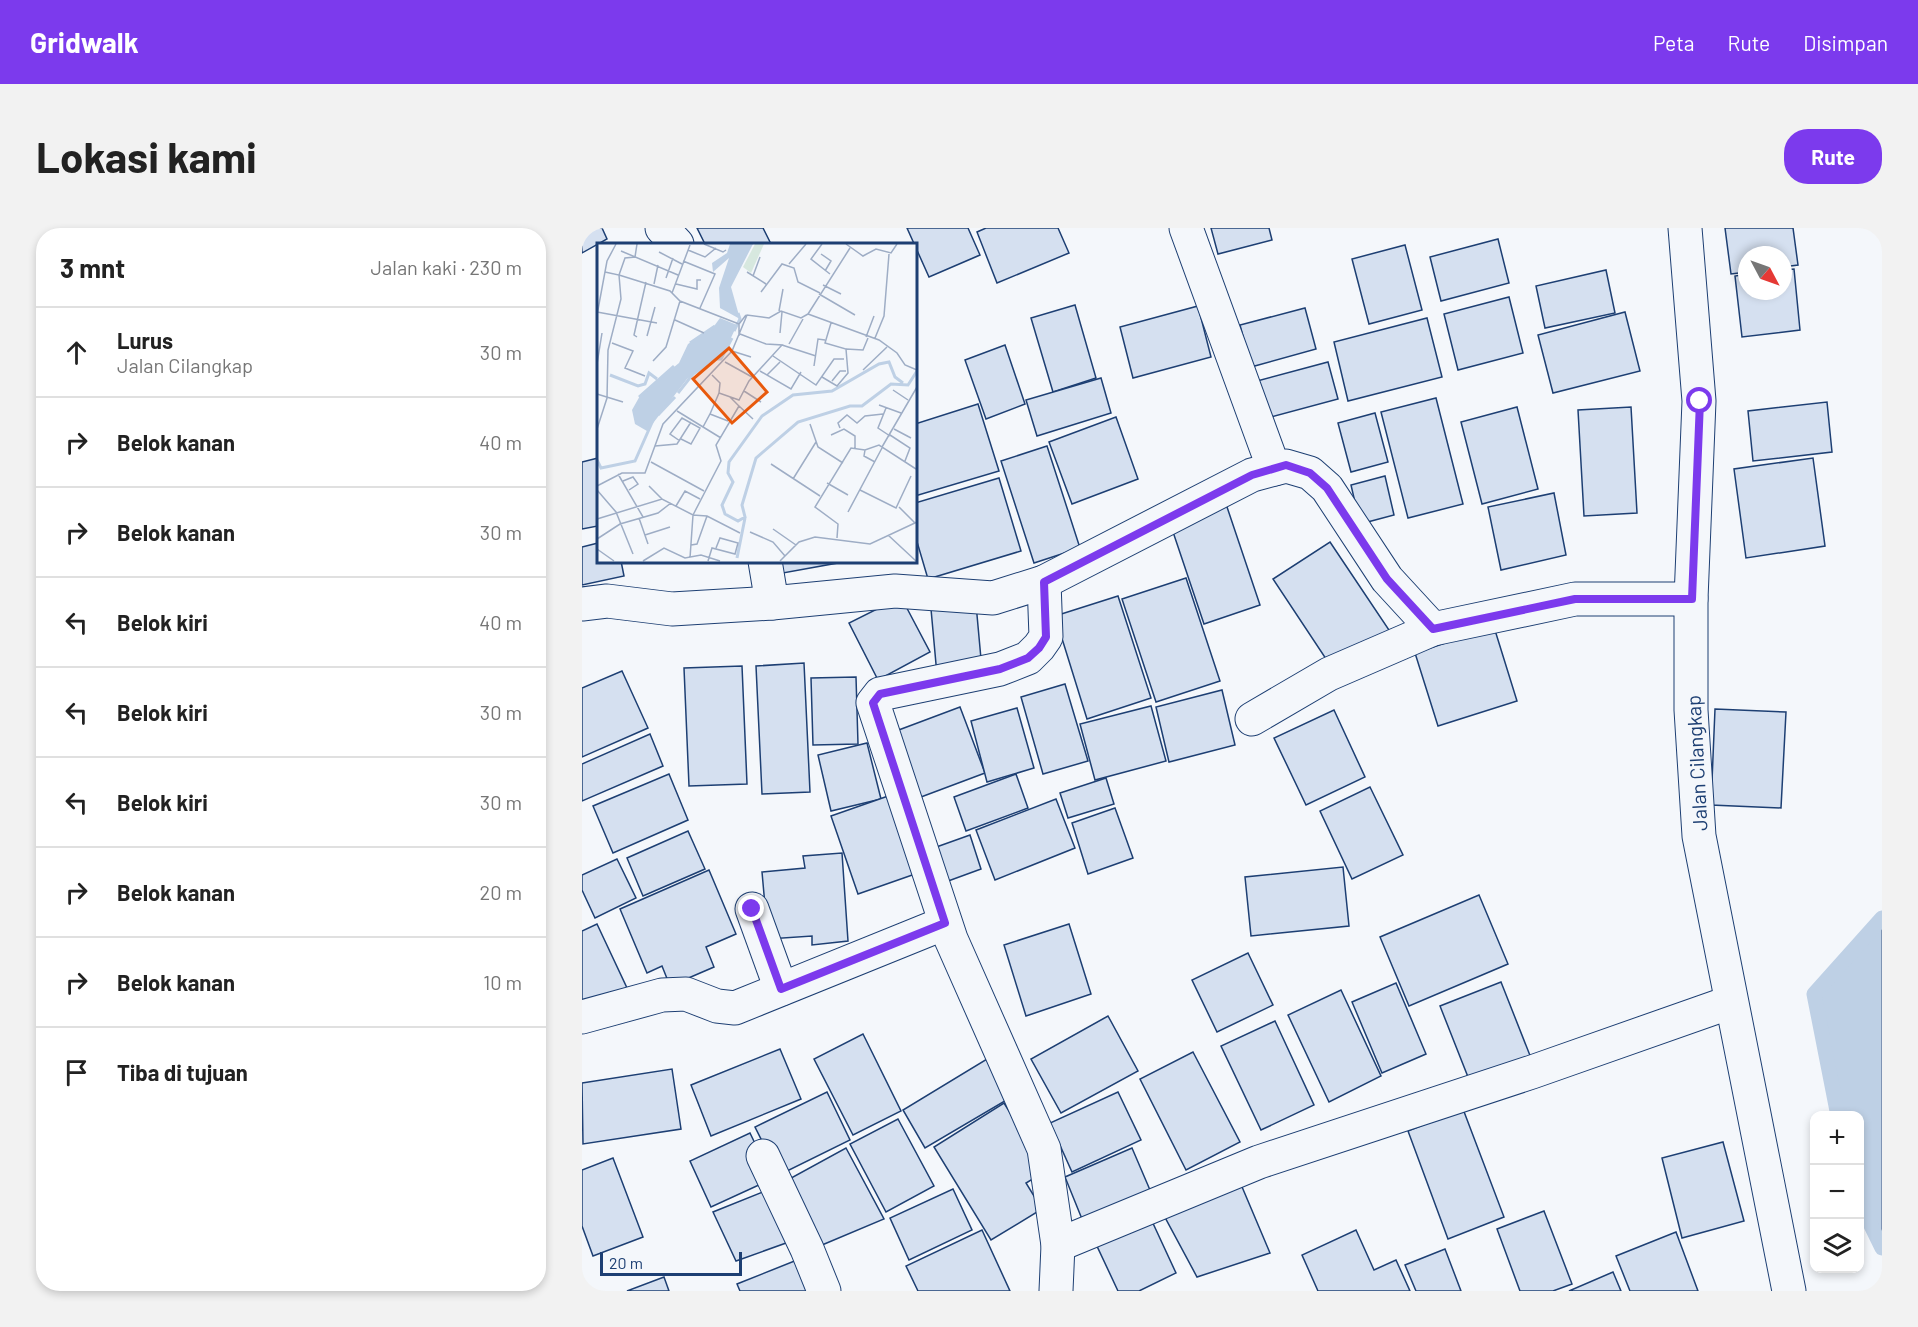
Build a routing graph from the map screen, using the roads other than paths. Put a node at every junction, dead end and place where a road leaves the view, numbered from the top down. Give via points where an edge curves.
1 (662, 228) edge
2 (1186, 228) edge
3 (1685, 228) edge
4 (676, 243) edge
5 (1274, 469) junction
6 (765, 562) edge
7 (1044, 582) junction
8 (1692, 599) junction
9 (772, 603) junction
10 (582, 604) edge
11 (1433, 629) junction
12 (1252, 719) dead end
13 (752, 909) dead end
14 (945, 923) junction
15 (781, 989) junction
16 (1731, 1002) junction
17 (582, 1017) edge
18 (763, 1156) dead end
19 (1058, 1245) junction
20 (824, 1291) edge
21 (1056, 1291) edge
22 (1789, 1291) edge

1 - 4 street
2 - 5 street
3 - 8 street, Jalan Cilangkap via 1700,401
5 - 7 street via 1252,475
5 - 11 street via 1286,465 1310,473 1327,488 1387,579
6 - 9 street
7 - 9 street via 993,598 895,591
7 - 14 street via 1046,637 1028,658 1000,669 880,694 873,703
8 - 11 street via 1575,599
8 - 16 street, Jalan Cilangkap via 1691,710 1699,836
9 - 10 street via 672,609 607,600
11 - 12 street via 1329,674
13 - 15 street
14 - 15 street
14 - 19 street via 1044,1149
15 - 17 street via 735,1008 717,1006 686,994 662,995
16 - 19 street via 1259,1162
16 - 22 street, Jalan Cilangkap
18 - 20 street
19 - 21 street

